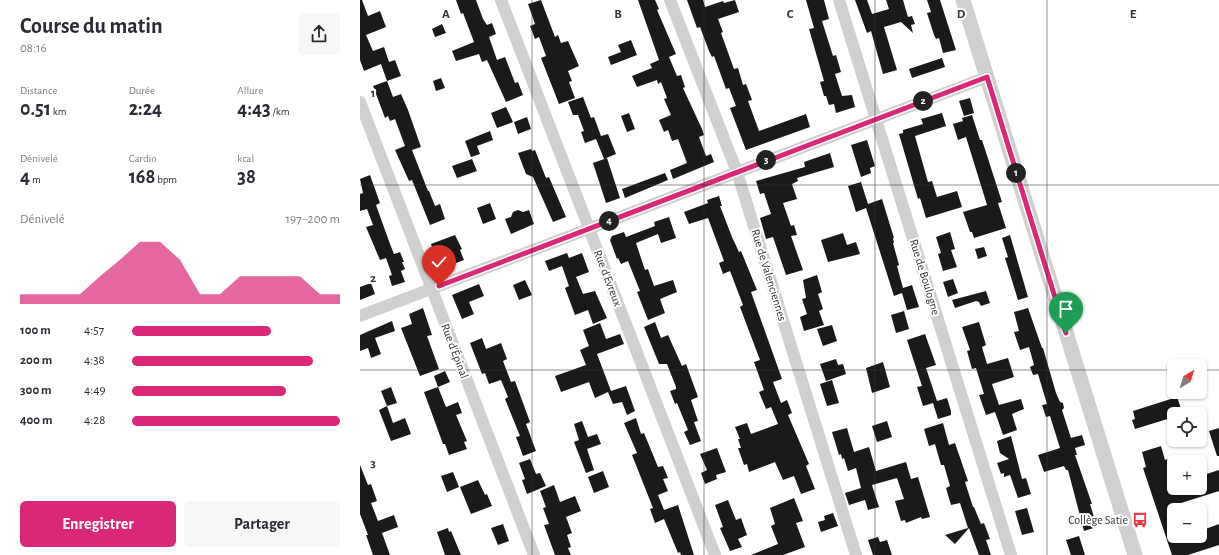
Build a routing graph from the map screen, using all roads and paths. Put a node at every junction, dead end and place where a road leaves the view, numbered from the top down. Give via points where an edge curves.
1 (501, 0) edge
2 (670, 0) edge
3 (840, 0) edge
4 (963, 0) edge
5 (987, 77) junction
6 (360, 102) edge
7 (876, 118) junction
8 (737, 172) junction
9 (589, 229) junction
10 (431, 289) junction
11 (360, 316) edge
12 (534, 555) edge
13 (715, 555) edge
14 (856, 555) edge
15 (1011, 555) edge
16 (1135, 555) edge

1 - 9 street, Rue d'Evreux
2 - 8 street, Rue de Valenciennes
3 - 7 street, Rue de Boulogne
4 - 5 street
5 - 7 street
5 - 16 street
6 - 10 street, Rue d'Épinal
7 - 8 street
7 - 15 street, Rue de Boulogne
8 - 9 street
8 - 14 street, Rue de Valenciennes
9 - 10 street
9 - 13 street, Rue d'Evreux
10 - 11 street
10 - 12 street, Rue d'Épinal

